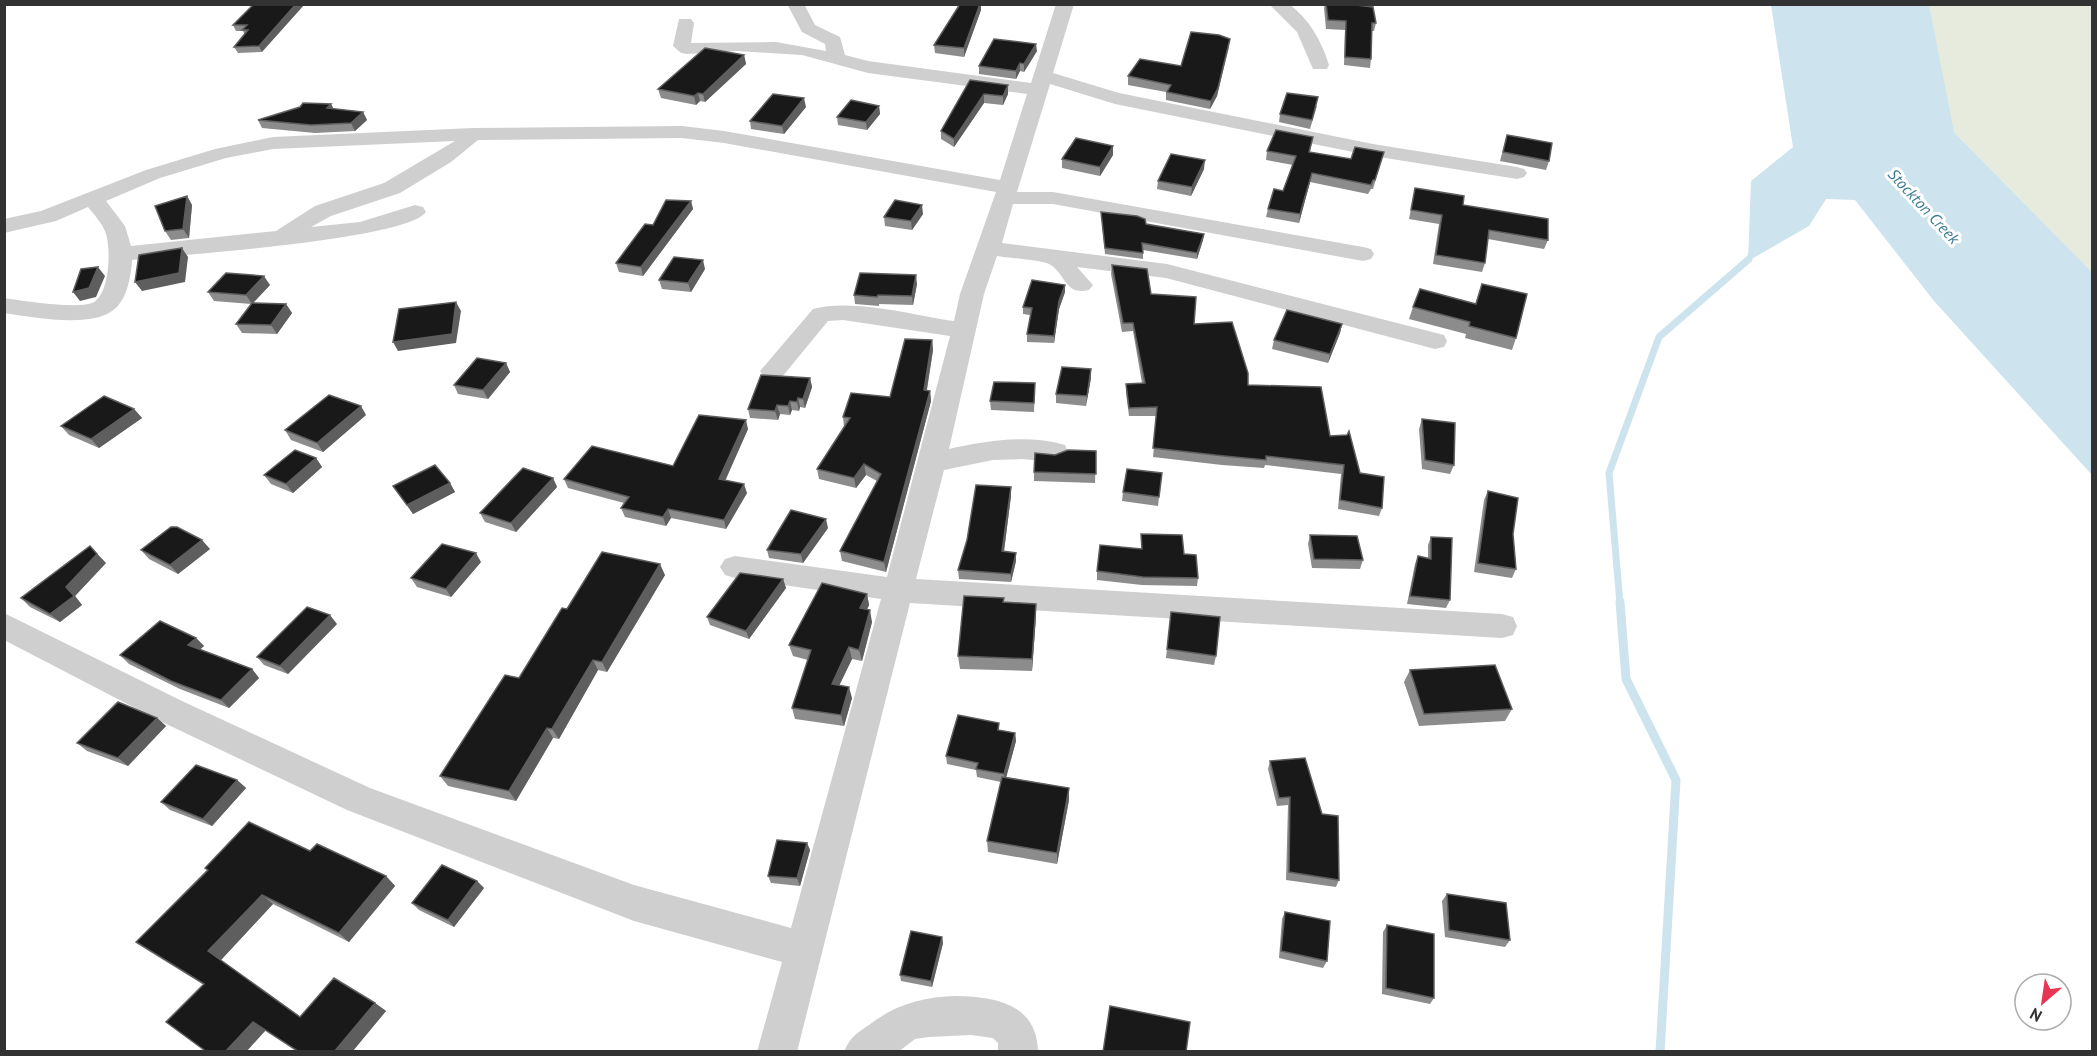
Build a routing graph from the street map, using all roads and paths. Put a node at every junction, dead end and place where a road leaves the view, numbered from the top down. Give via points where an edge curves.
1 (795, 4) edge
2 (1277, 4) edge
3 (1059, 7) edge
4 (685, 23) dead end
5 (836, 59) junction
6 (1320, 65) dead end
7 (1041, 83) junction
8 (473, 134) junction
9 (1516, 173) dead end
10 (1006, 193) junction
11 (92, 198) junction
12 (415, 212) dead end
13 (4, 226) edge
14 (281, 236) junction
15 (989, 248) junction
16 (121, 254) junction
17 (1363, 254) dead end
18 (1056, 258) junction
19 (1081, 285) dead end
20 (972, 294) junction
21 (4, 305) edge
22 (1435, 341) dead end
23 (773, 371) dead end
24 (1055, 452) edge
25 (932, 463) junction
26 (735, 567) dead end
27 (898, 590) junction
28 (4, 625) edge
29 (1502, 626) dead end
30 (802, 949) junction
31 (777, 1052) edge
32 (864, 1052) edge
33 (1018, 1052) edge

1 - 5 street via 807,28 834,41
2 - 6 street via 1306,29
3 - 7 street
4 - 5 street via 682,46 687,49 776,47
5 - 7 street via 908,73
7 - 9 street via 1373,150
7 - 10 street
8 - 10 street via 700,134
8 - 11 street via 273,143 222,153
8 - 14 street via 444,158 392,188 323,210
10 - 15 street
10 - 17 street
11 - 13 street via 48,216
11 - 16 street via 118,235
12 - 14 street via 360,229
14 - 16 street
15 - 18 street
15 - 20 street
16 - 21 street via 110,302 100,308 29,310
18 - 19 street
18 - 22 street via 1167,271
20 - 23 street via 963,330 843,312 821,314
20 - 25 street
24 - 25 street via 984,450
25 - 27 street
26 - 27 street
27 - 29 street
27 - 30 street
28 - 30 street via 171,711 359,799 634,903
30 - 31 street
32 - 33 street via 910,1021 993,1017 1012,1029 1019,1041

